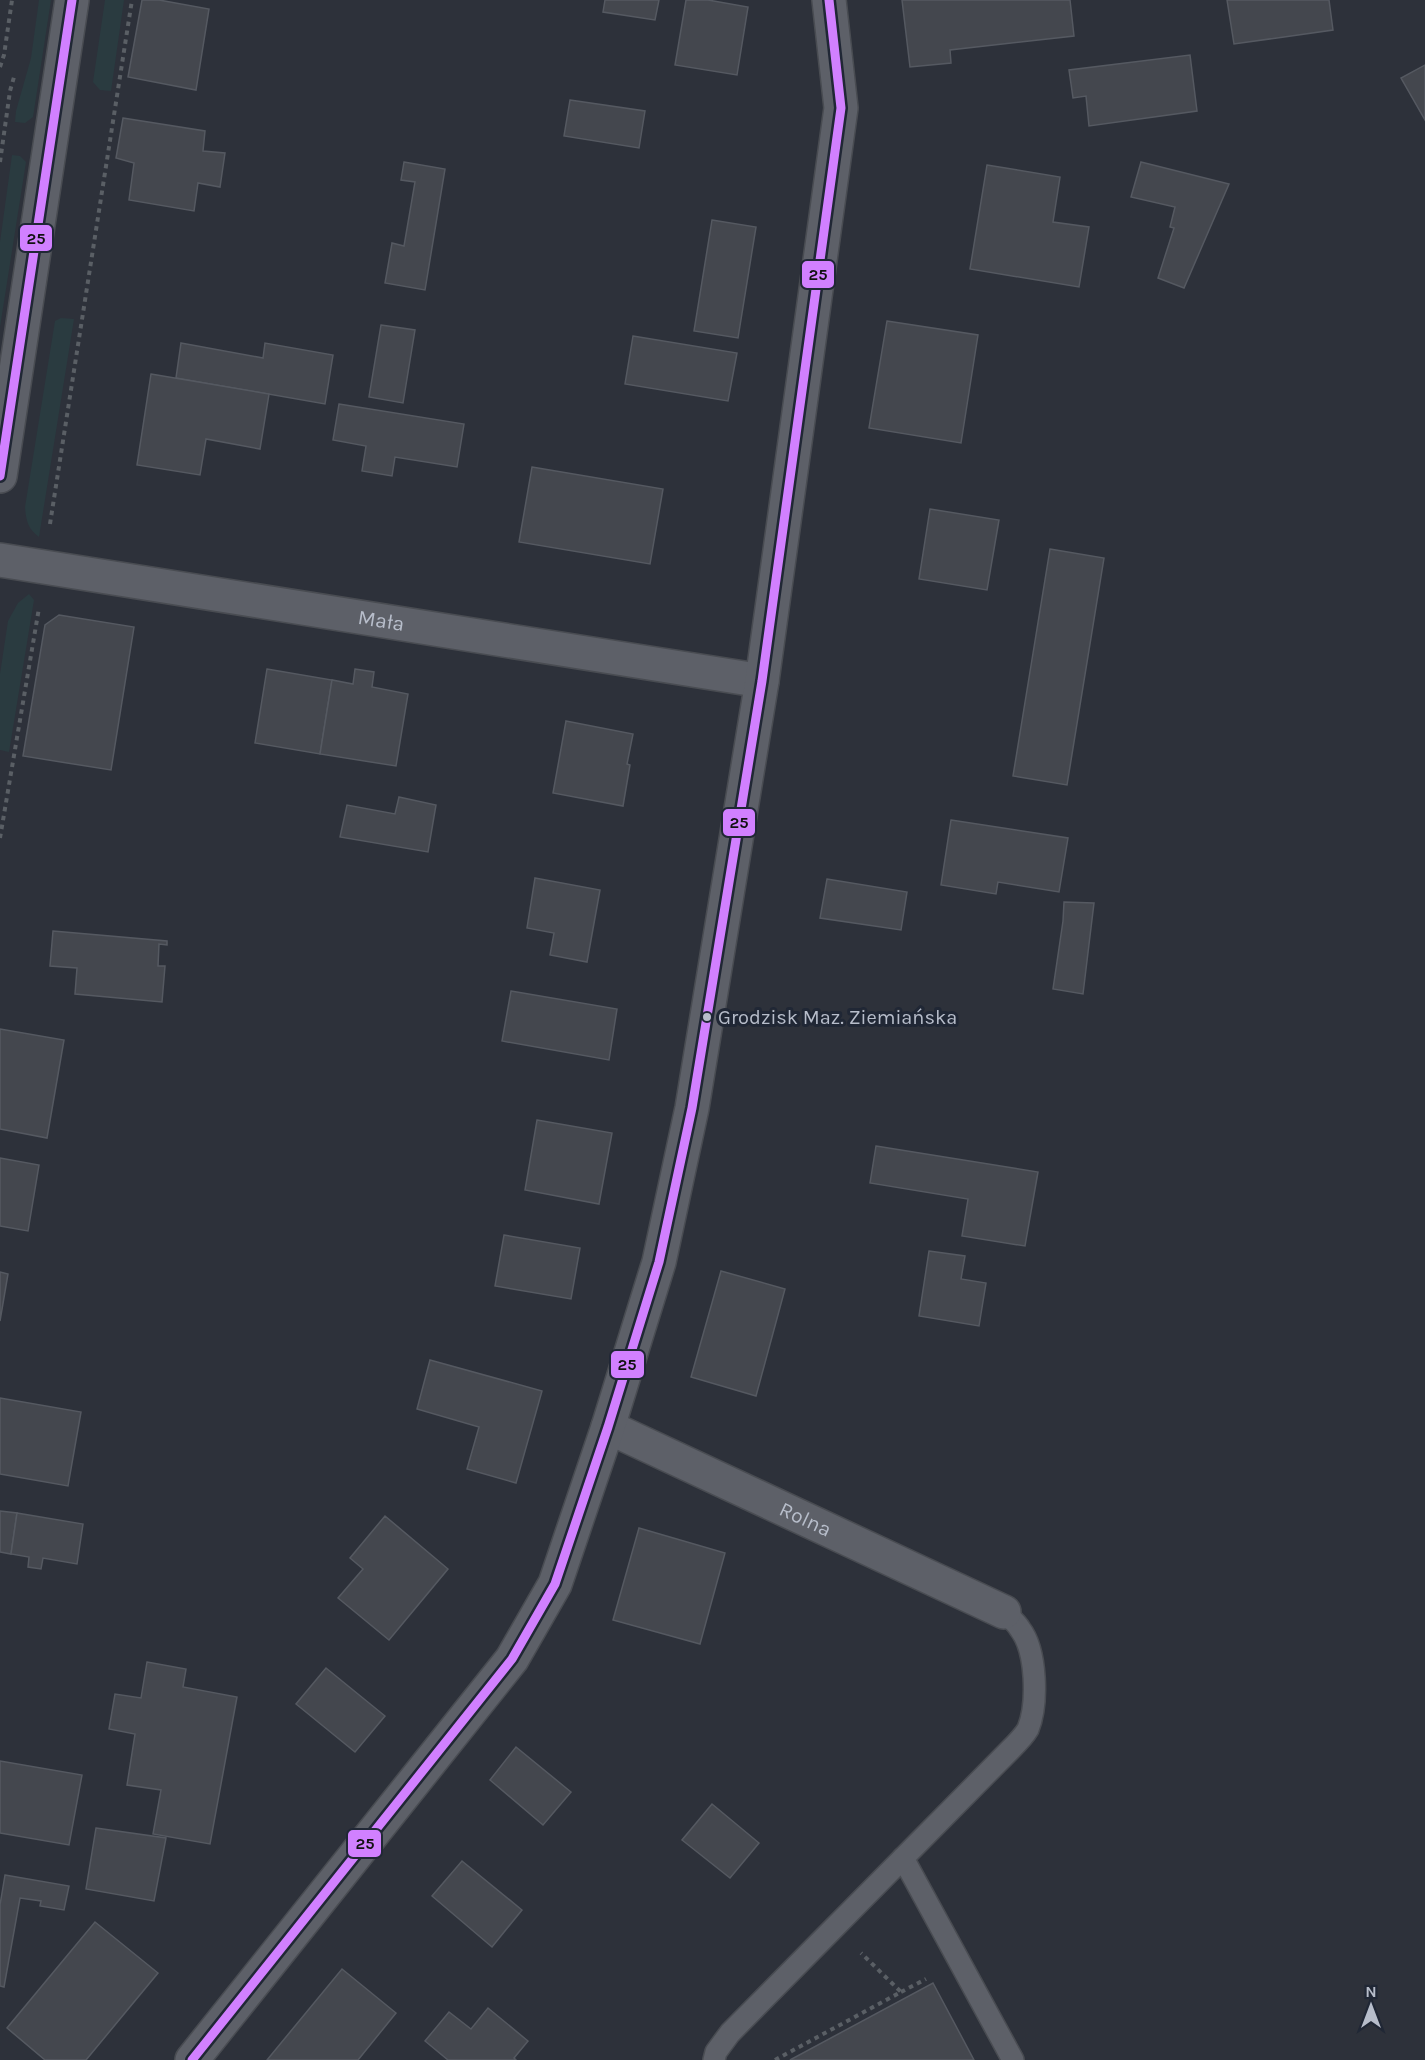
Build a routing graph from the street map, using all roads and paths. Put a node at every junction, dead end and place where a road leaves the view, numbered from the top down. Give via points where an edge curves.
1 (12, 0) edge
2 (72, 0) edge
3 (132, 0) edge
4 (829, 0) edge
5 (0, 67) edge
6 (0, 476) edge
7 (49, 526) dead end
8 (0, 560) edge
9 (40, 599) dead end
10 (762, 681) junction
11 (0, 838) edge
12 (608, 1427) junction
13 (1004, 1612) joint
14 (903, 1858) junction
15 (860, 1952) dead end
16 (192, 2060) edge
17 (714, 2060) edge
18 (775, 2060) edge
19 (1013, 2060) edge

1 - 5 path
2 - 6 street
3 - 7 path
4 - 10 street via 841,108
8 - 10 street, Mała
9 - 11 path
10 - 12 street via 692,1108 658,1262
12 - 13 street, Rolna
12 - 16 street via 555,1584 512,1659
13 - 14 lane via 1021,1629 1030,1651 1035,1705 1027,1730
14 - 17 lane via 730,2033
14 - 19 lane
15 - 18 path via 901,1992

